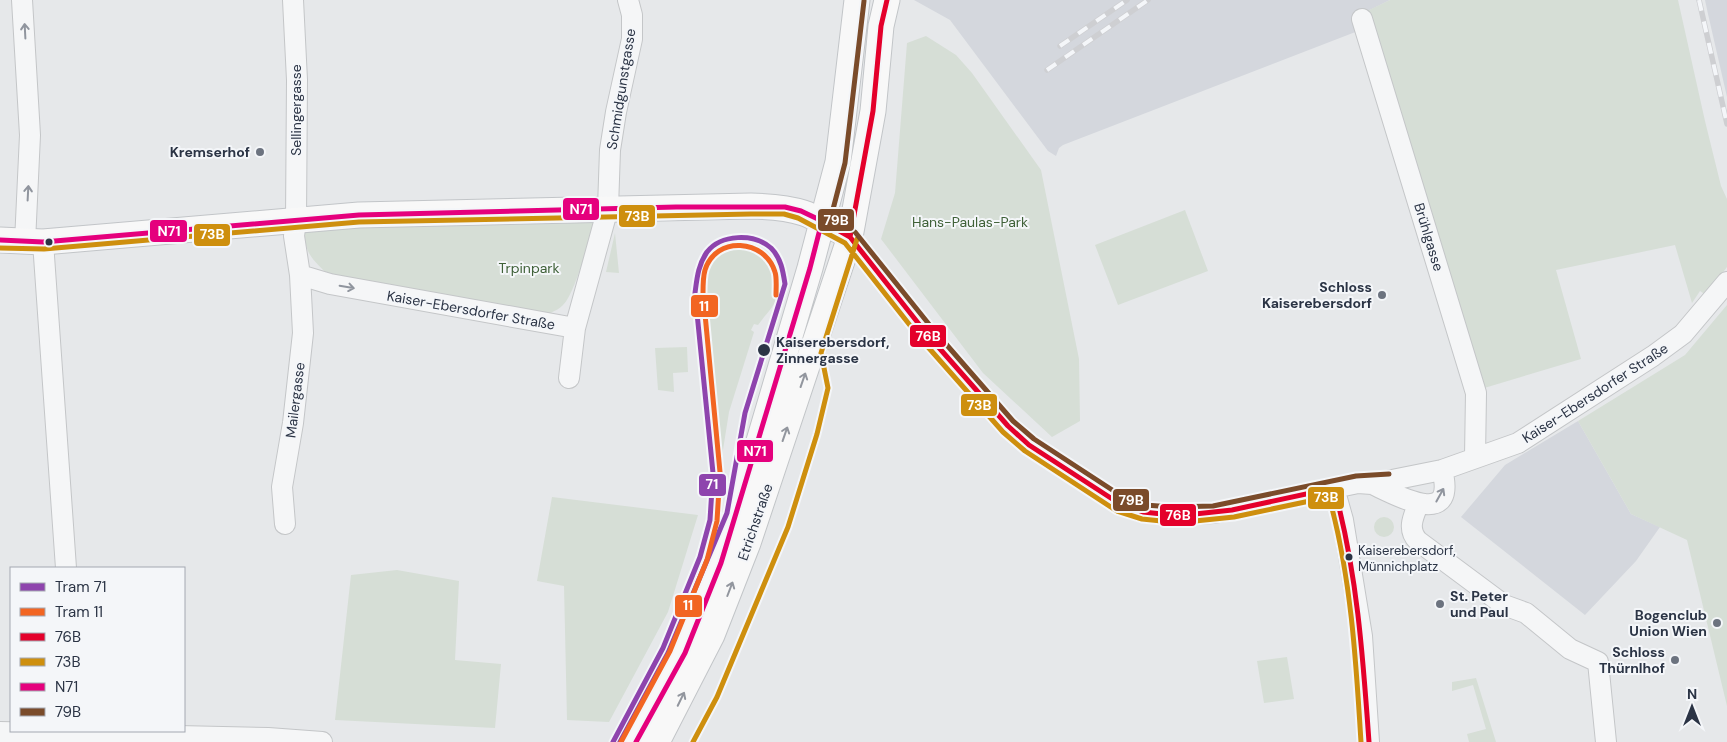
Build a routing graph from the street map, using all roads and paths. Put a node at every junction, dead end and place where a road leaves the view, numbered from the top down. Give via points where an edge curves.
1 (22, 0) edge
2 (293, 0) edge
3 (628, 0) edge
4 (857, 0) edge
5 (887, 0) edge
6 (1362, 19) dead end
7 (608, 208) junction
8 (296, 220) junction
9 (822, 221) junction
10 (850, 237) junction
11 (0, 240) edge
12 (34, 242) junction
13 (300, 275) junction
14 (1727, 282) edge
15 (575, 328) junction
16 (569, 378) dead end
17 (1475, 457) junction
18 (1442, 470) junction
19 (1372, 484) junction
20 (1334, 488) junction
21 (1418, 505) junction
22 (284, 524) dead end
23 (66, 567) edge
24 (0, 732) edge
25 (77, 735) edge
26 (275, 740) edge
27 (322, 742) edge
28 (636, 742) edge
29 (657, 742) edge
30 (1369, 742) edge
31 (1606, 742) edge

12 -> 1 street
2 - 8 street, Sellingergasse via 297,80
3 - 7 street, Schmidgunstgasse via 632,39 610,150
4 - 9 main road, Etrichstraße via 838,162
5 - 10 main road, Etrichstraße via 881,26 873,111
6 - 17 street, Brühlgasse via 1476,393
7 - 8 main road, Kaiser-Ebersdorfer Straße via 359,215
7 - 9 main road, Kaiser-Ebersdorfer Straße via 785,207
7 - 15 street, Kaiser-Ebersdorfer Straße
8 - 12 main road, Kaiser-Ebersdorfer Straße
8 - 13 street via 294,236
9 - 10 main road, Kaiser-Ebersdorfer Straße
9 - 28 main road, Etrichstraße via 721,563 685,653
10 - 20 street, Kaiser-Ebersdorfer Straße via 926,333 1008,426 1029,445 1120,504 1143,512 1172,515 1214,513
29 -> 10 main road, Etrichstraße via 712,635 748,543
11 - 12 main road, Kaiser-Ebersdorfer Straße
12 - 23 street
13 -> 15 street, Kaiser-Ebersdorfer Straße via 330,284
13 - 22 street, Mailergasse via 303,333 282,486
14 - 17 street, Kaiser-Ebersdorfer Straße via 1683,334 1653,356 1518,443
15 - 16 street
17 - 18 street, Kaiser-Ebersdorfer Straße
18 - 19 street, Kaiser-Ebersdorfer Straße
21 -> 18 street via 1427,506 1441,497 1445,480
19 - 20 street, Kaiser-Ebersdorfer Straße
19 - 21 street
20 - 30 street via 1344,520 1359,619
21 - 31 street via 1411,524 1413,536 1418,541 1504,604 1526,614 1570,649 1598,662
24 - 25 street
25 - 26 street
26 - 27 street

